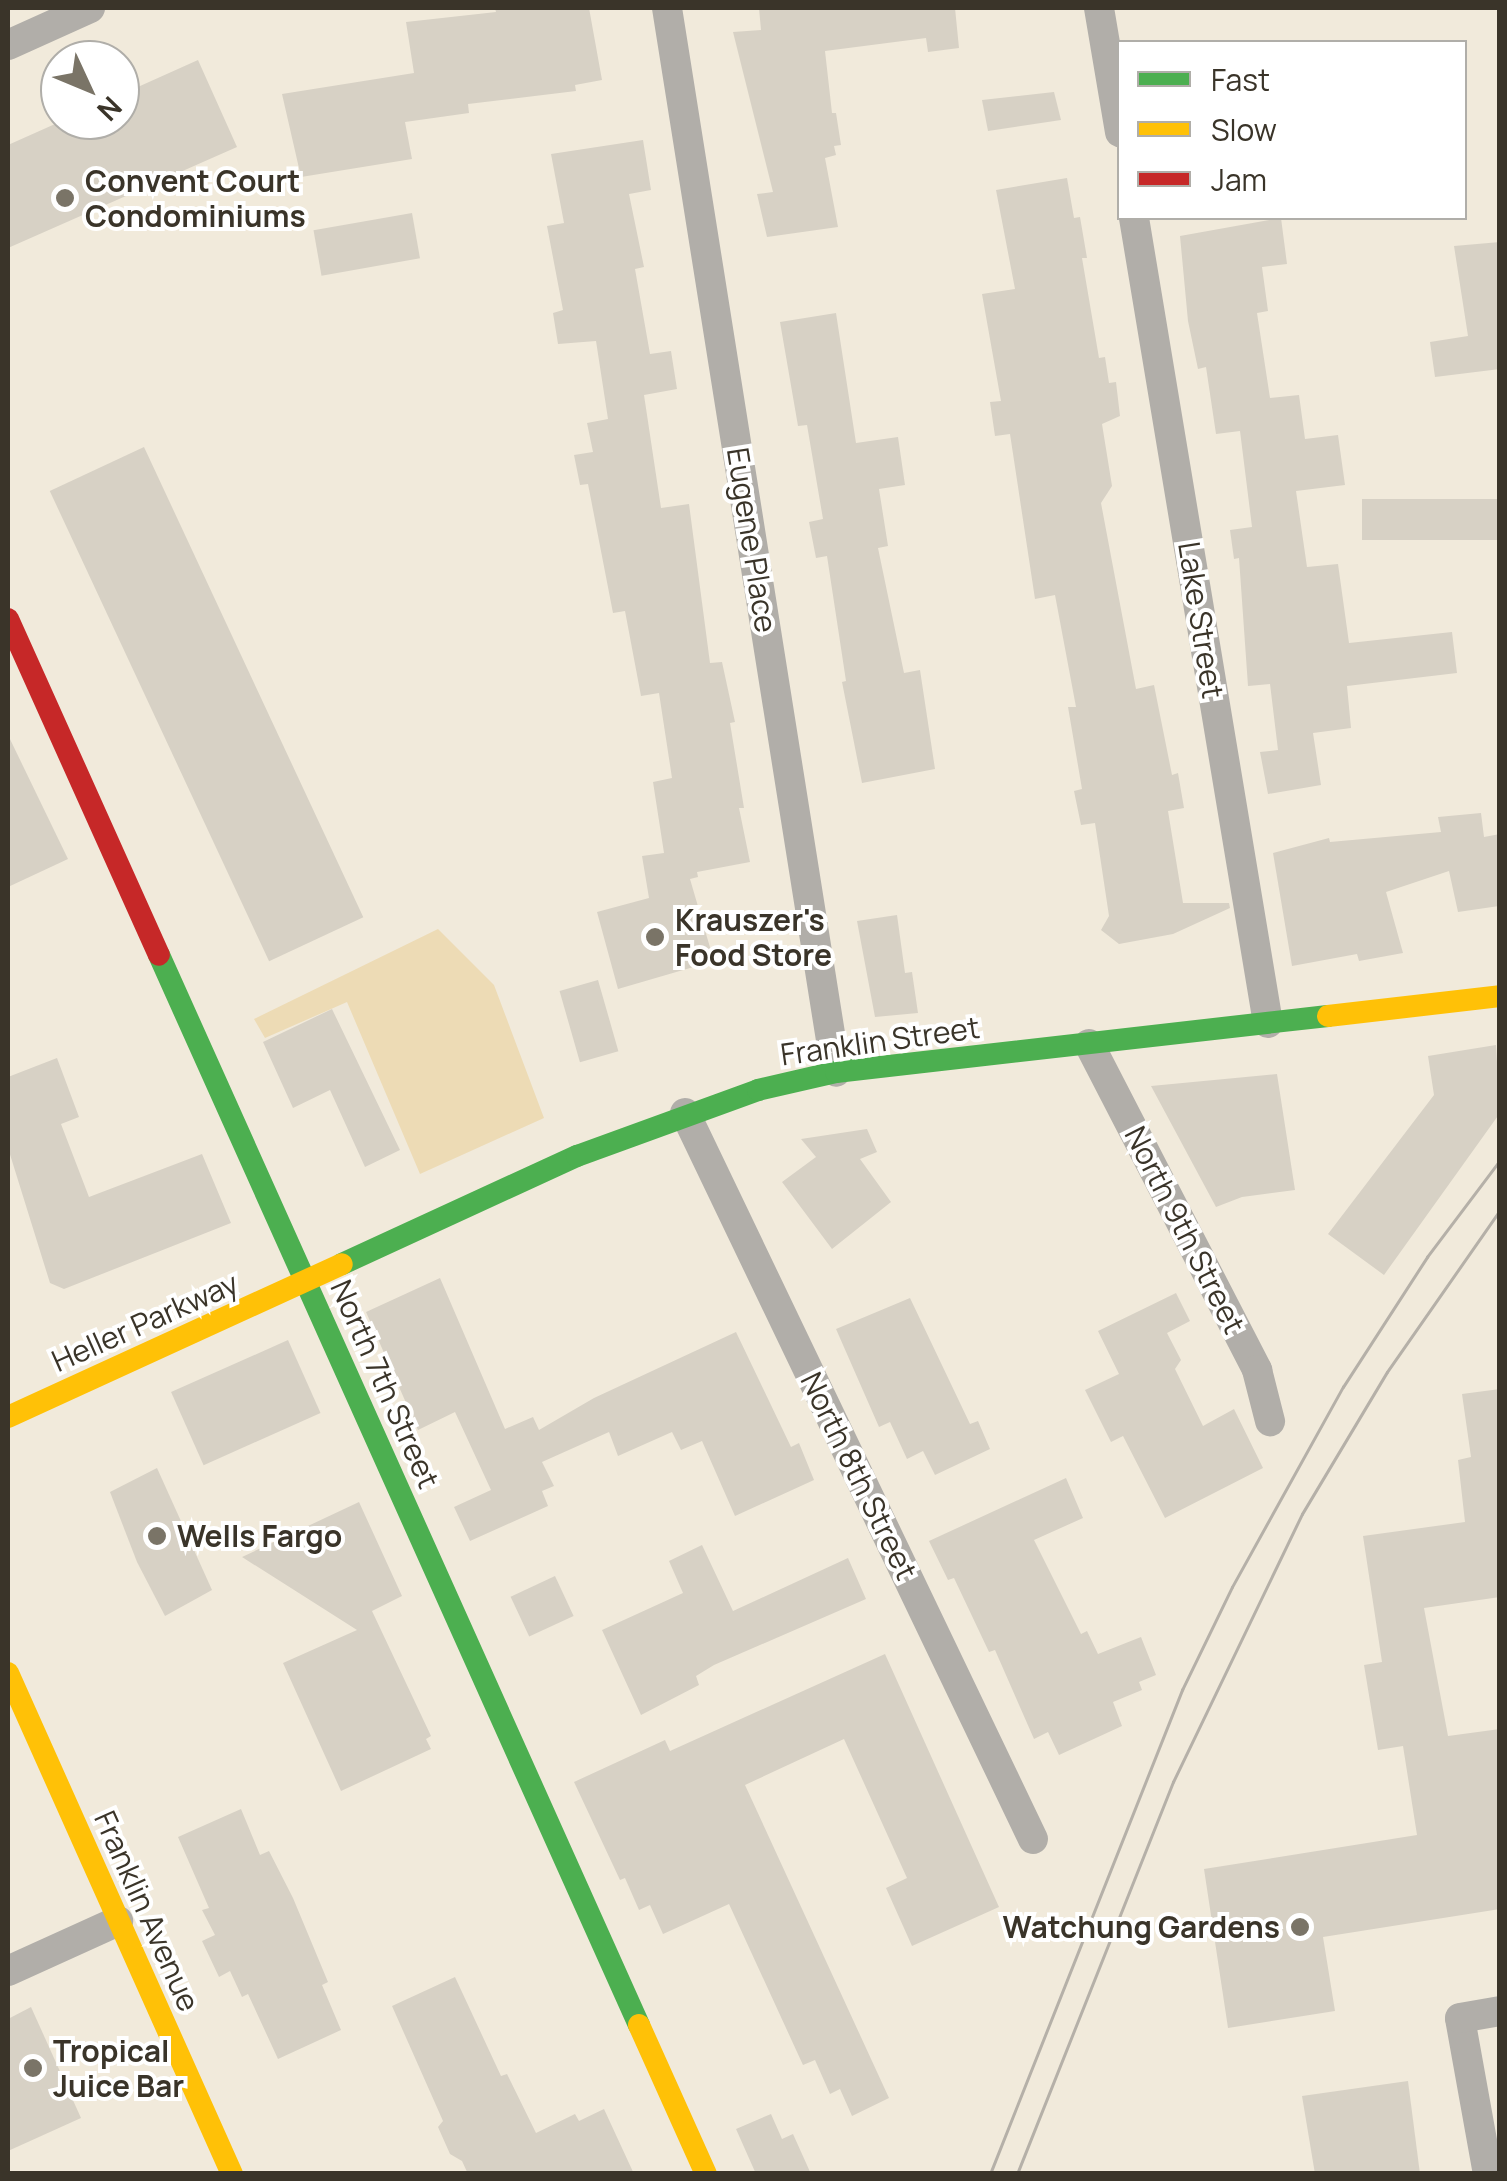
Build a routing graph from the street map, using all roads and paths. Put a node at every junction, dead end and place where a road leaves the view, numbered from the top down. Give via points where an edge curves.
1 (90, 8) edge
2 (666, 8) edge
3 (1099, 8) edge
4 (10, 44) edge
5 (1117, 114) edge
6 (1134, 220) edge
7 (8, 619) edge
8 (1500, 996) edge
9 (1268, 1023) junction
10 (1089, 1044) junction
11 (836, 1072) junction
12 (686, 1114) junction
13 (307, 1282) junction
14 (8, 1418) edge
15 (1270, 1421) dead end
16 (8, 1674) edge
17 (1032, 1839) dead end
18 (118, 1920) junction
19 (8, 1971) edge
20 (1500, 2011) edge
21 (232, 2174) edge
22 (706, 2174) edge
23 (1488, 2174) edge

1 - 4 street
2 - 11 street, Eugene Place
3 - 5 street
6 - 9 street, Lake Street
7 - 13 main road, North 7th Street
8 - 9 main road, Franklin Street
9 - 10 main road, Franklin Street
10 - 11 main road, Franklin Street
10 - 15 street, North 9th Street via 1257,1370
11 - 12 main road, Franklin Street
12 - 13 main road, Franklin Street via 577,1156
12 - 17 street, North 8th Street
13 - 14 main road, Heller Parkway
13 - 22 main road, North 7th Street
16 - 18 main road, Franklin Avenue
18 - 19 street
18 - 21 main road, Franklin Avenue
20 - 23 street via 1460,2018

